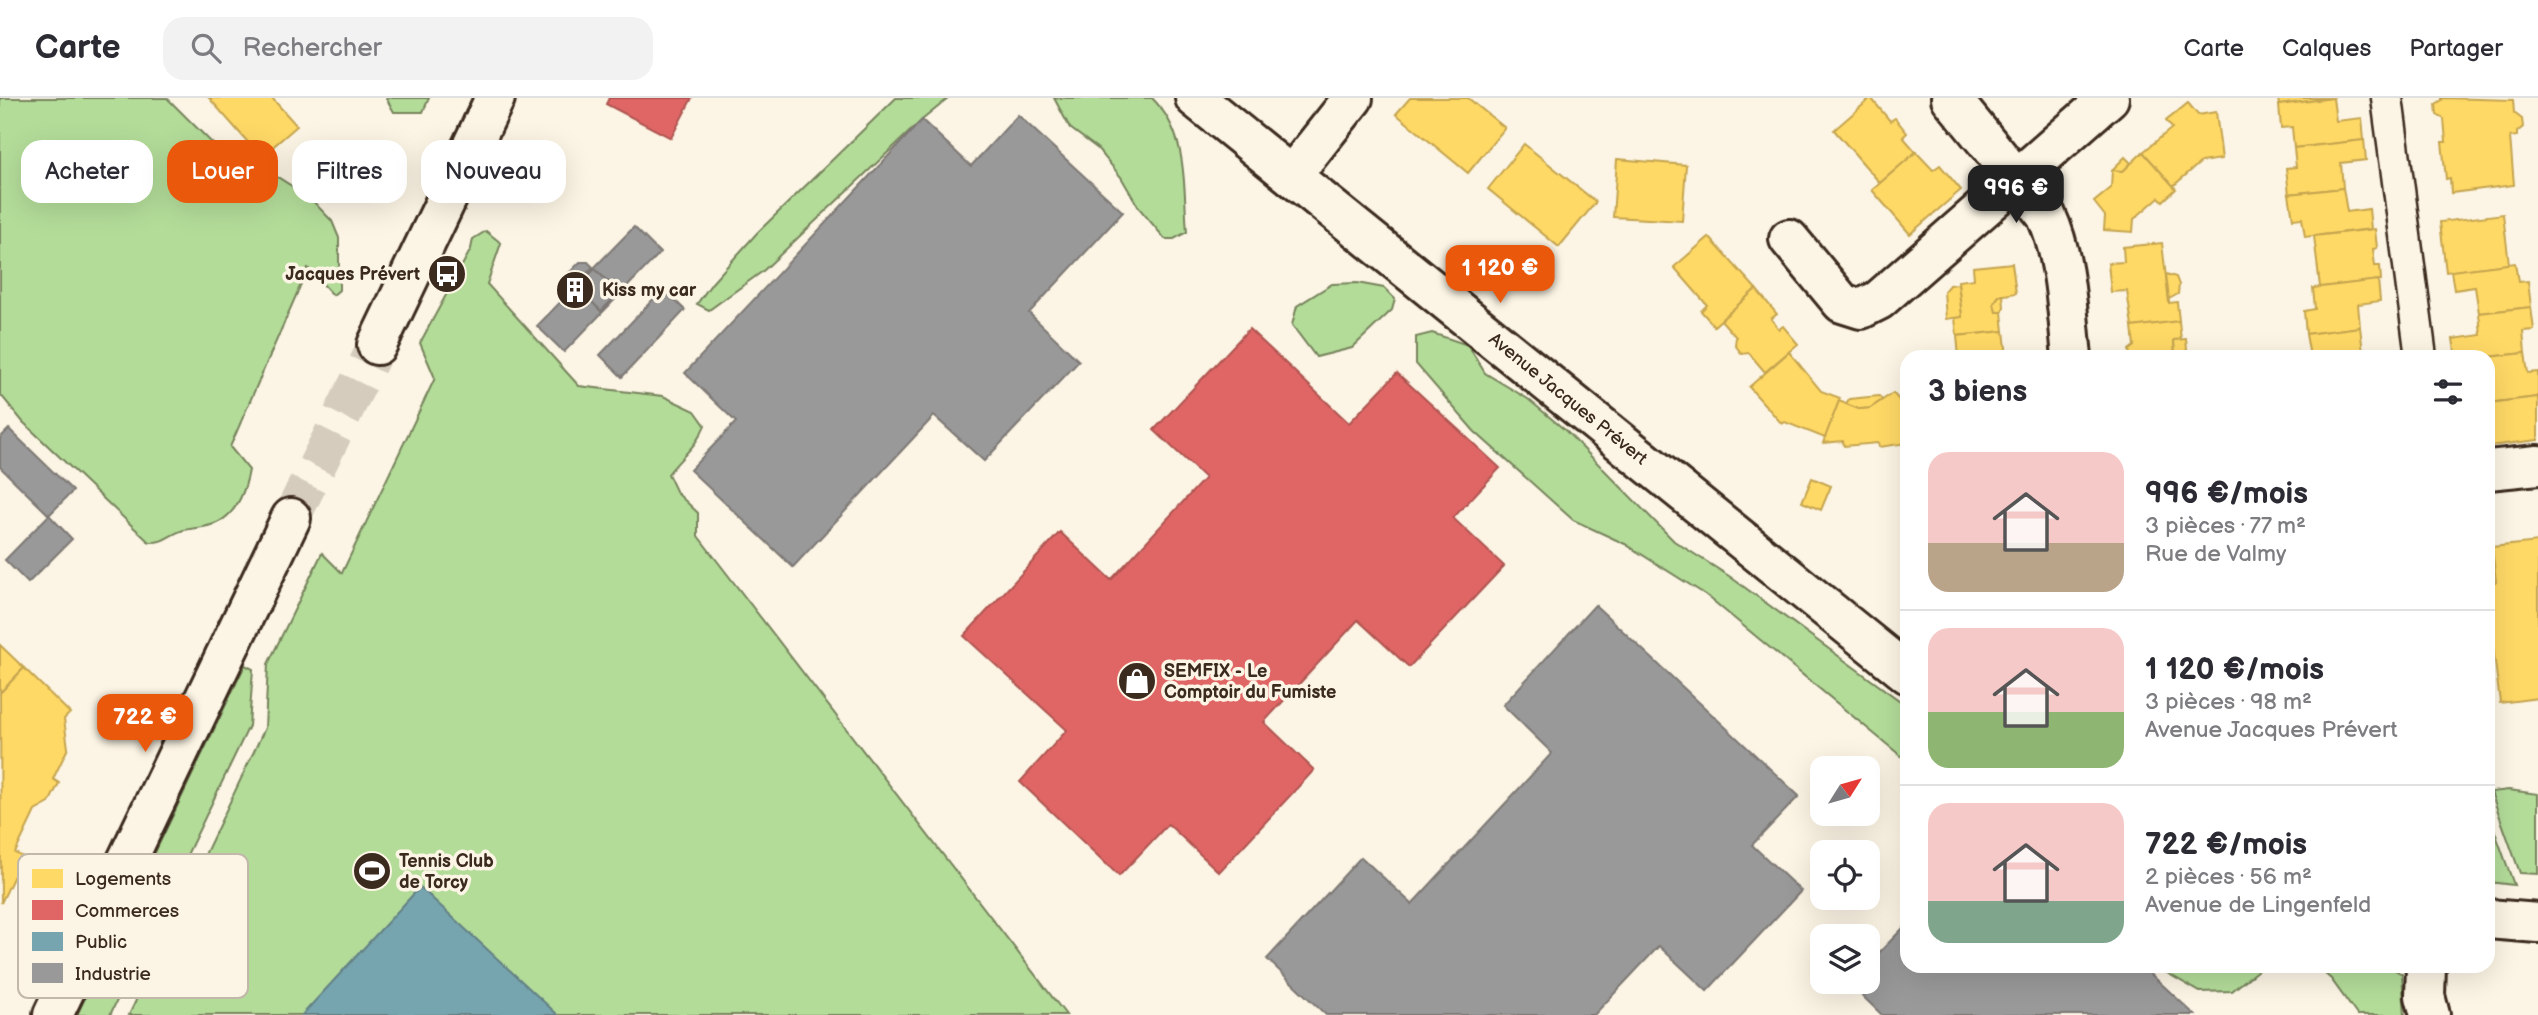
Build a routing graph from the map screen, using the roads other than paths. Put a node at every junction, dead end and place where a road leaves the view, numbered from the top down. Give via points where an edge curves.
1 (495, 98) edge
2 (1195, 98) edge
3 (1353, 98) edge
4 (1951, 98) edge
5 (2109, 98) edge
6 (2387, 98) edge
7 (1292, 175) junction
8 (2017, 177) junction
9 (1789, 239) dead end
10 (377, 345) tunnel mouth
11 (2072, 350) edge
12 (2420, 350) edge
13 (2538, 465) edge
14 (2495, 469) edge
15 (291, 518) tunnel mouth
16 (1900, 668) edge
17 (130, 854) edge
18 (2495, 920) edge
19 (2538, 923) edge
20 (2423, 973) edge
21 (61, 998) edge
22 (53, 1015) edge
23 (2430, 1015) edge

1 - 10 street
2 - 7 street, Avenue Jacques Prévert
3 - 7 street
4 - 8 street
5 - 8 street
6 - 12 street
7 - 16 street, Avenue Jacques Prévert
8 - 9 street via 1879,300 1861,309 1842,303
8 - 11 street via 2055,234
13 - 14 street
15 - 17 street
18 - 19 street
20 - 23 street
21 - 22 street

